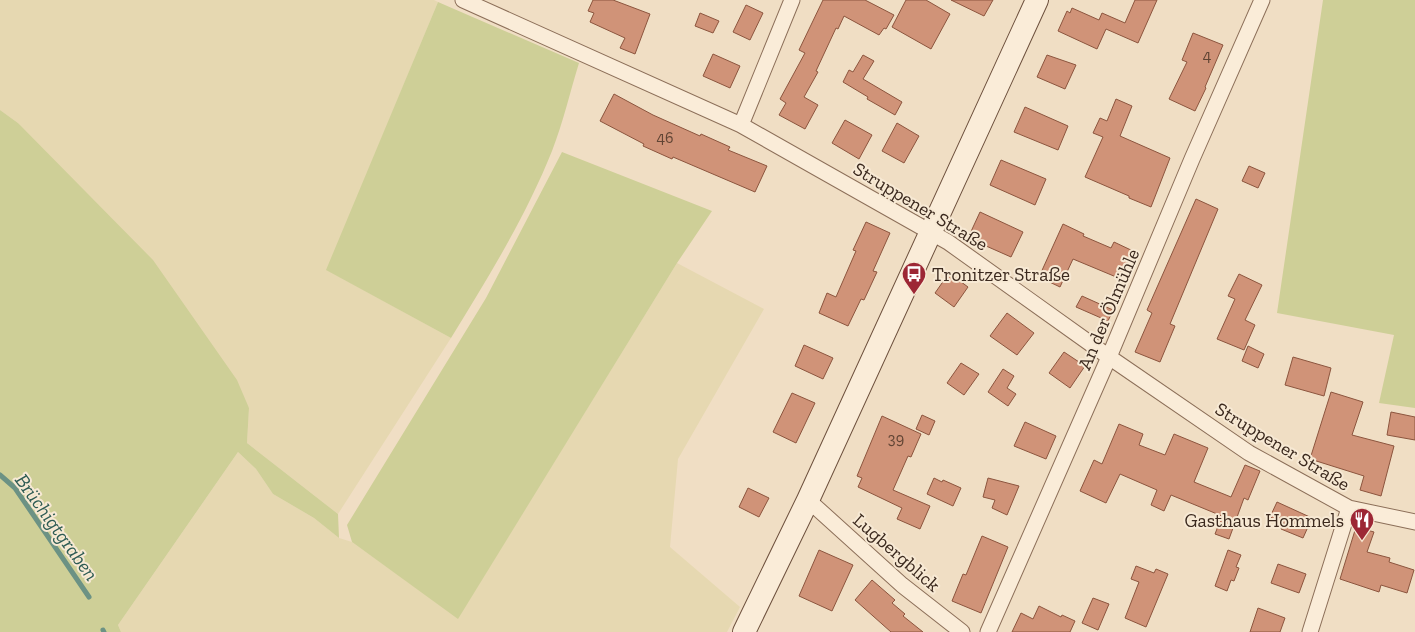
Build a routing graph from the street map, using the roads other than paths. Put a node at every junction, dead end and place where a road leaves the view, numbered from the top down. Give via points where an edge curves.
1 (463, 0) edge
2 (792, 0) edge
3 (1037, 0) edge
4 (1262, 0) edge
5 (741, 125) junction
6 (931, 232) junction
7 (1109, 357) junction
8 (808, 500) junction
9 (1349, 508) junction
10 (1415, 522) edge
11 (744, 632) edge
12 (962, 632) edge
13 (988, 632) edge
14 (1310, 632) edge

1 - 5 street, Struppener Straße
2 - 5 street
3 - 6 street
4 - 7 street, An der Ölmühle
5 - 6 street, Struppener Straße
6 - 7 street, Struppener Straße
6 - 8 street
7 - 9 street, Struppener Straße via 1249,453
7 - 13 street, An der Ölmühle
8 - 11 street
8 - 12 street, Lugbergblick via 902,585
9 - 10 street, Struppener Straße
9 - 14 street

